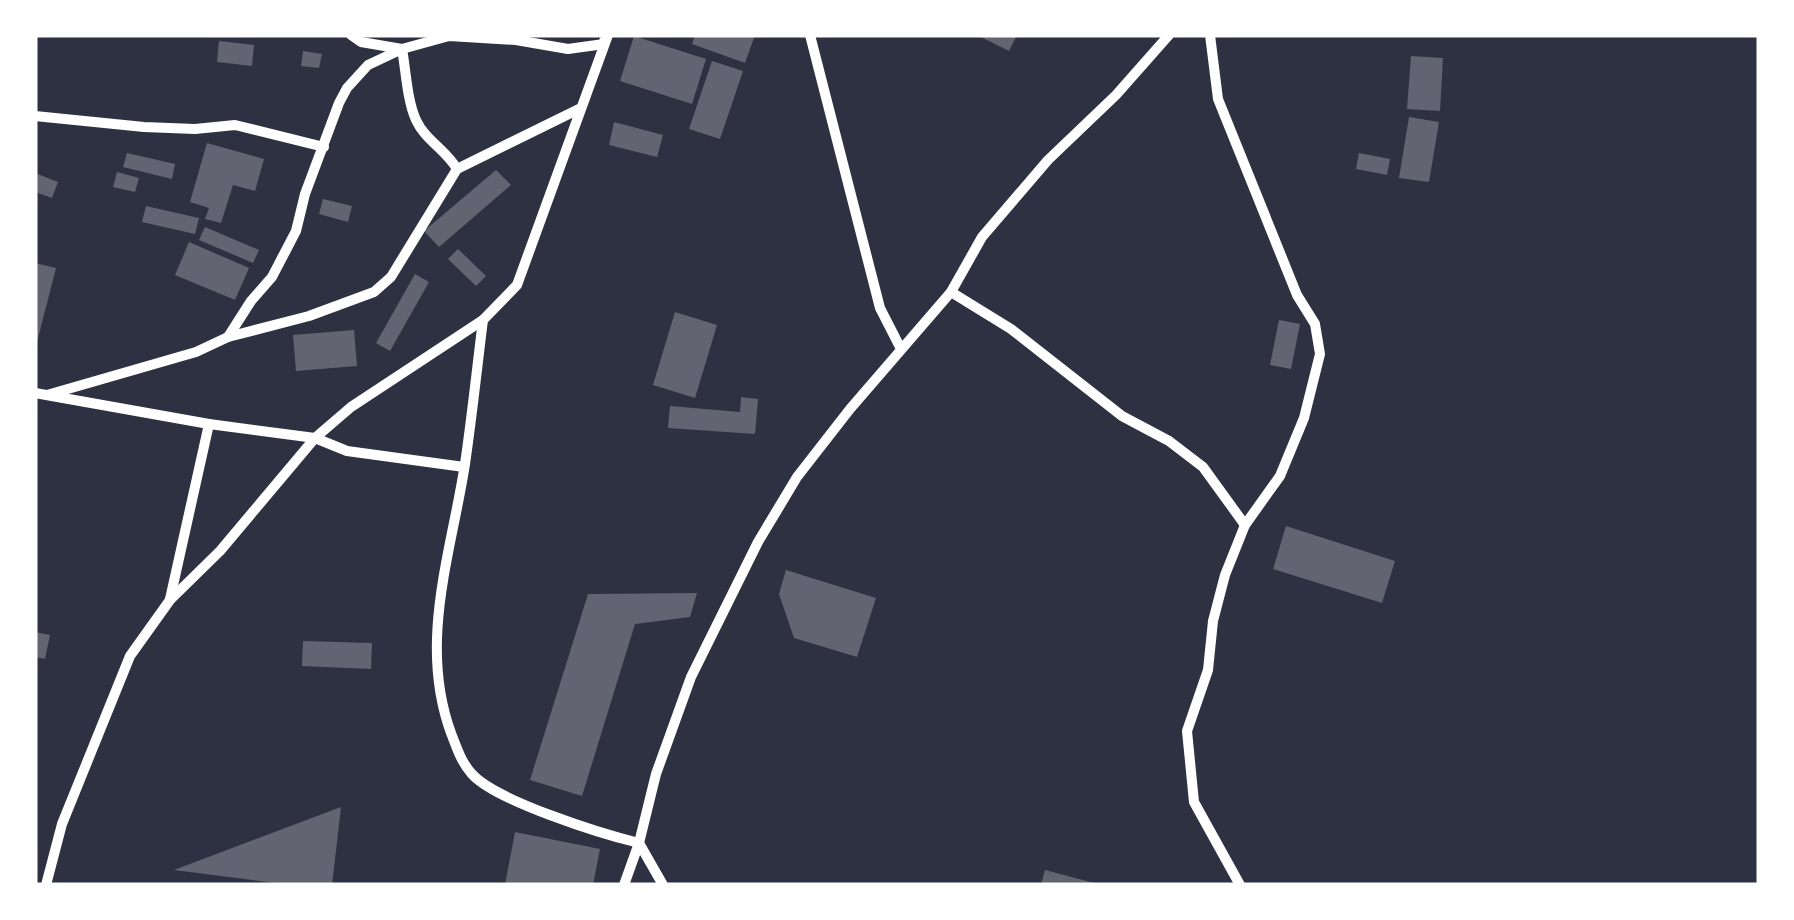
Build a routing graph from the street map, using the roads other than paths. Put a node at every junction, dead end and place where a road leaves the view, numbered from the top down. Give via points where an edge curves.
1 (352, 35) edge
2 (810, 35) edge
3 (1169, 35) edge
4 (1210, 35) edge
5 (606, 38) edge
6 (402, 49) junction
7 (580, 108) junction
8 (35, 116) edge
9 (324, 147) junction
10 (456, 169) junction
11 (952, 292) junction
12 (482, 320) junction
13 (228, 337) junction
14 (901, 349) junction
15 (41, 394) edge
16 (209, 424) junction
17 (315, 438) junction
18 (464, 467) junction
19 (1245, 525) junction
20 (170, 600) junction
21 (639, 843) junction
22 (46, 885) edge
23 (624, 885) edge
24 (663, 885) edge
25 (1240, 885) edge

1 - 6 street
2 - 14 street via 880,308
3 - 11 street via 982,237
4 - 19 street via 1218,99 1297,295 1315,324 1320,354 1280,476
5 - 6 street via 568,48 449,36
5 - 7 street
6 - 9 street via 368,65 346,88
6 - 10 street via 416,120
7 - 10 street
7 - 12 street via 517,285
8 - 9 street via 144,127 235,125
9 - 13 street via 272,278
10 - 13 street via 391,276 374,292
11 - 14 street
11 - 19 street via 1202,466
12 - 17 street
12 - 18 street
13 - 15 street via 196,352
14 - 21 street via 798,477 758,542 691,677
15 - 16 street
16 - 17 street
16 - 20 street
17 - 18 street via 347,451
17 - 20 street
18 - 21 street via 436,632 436,682 460,759 512,800
19 - 25 street via 1186,731 1194,802
20 - 22 street via 130,656 62,824
21 - 23 street
21 - 24 street

